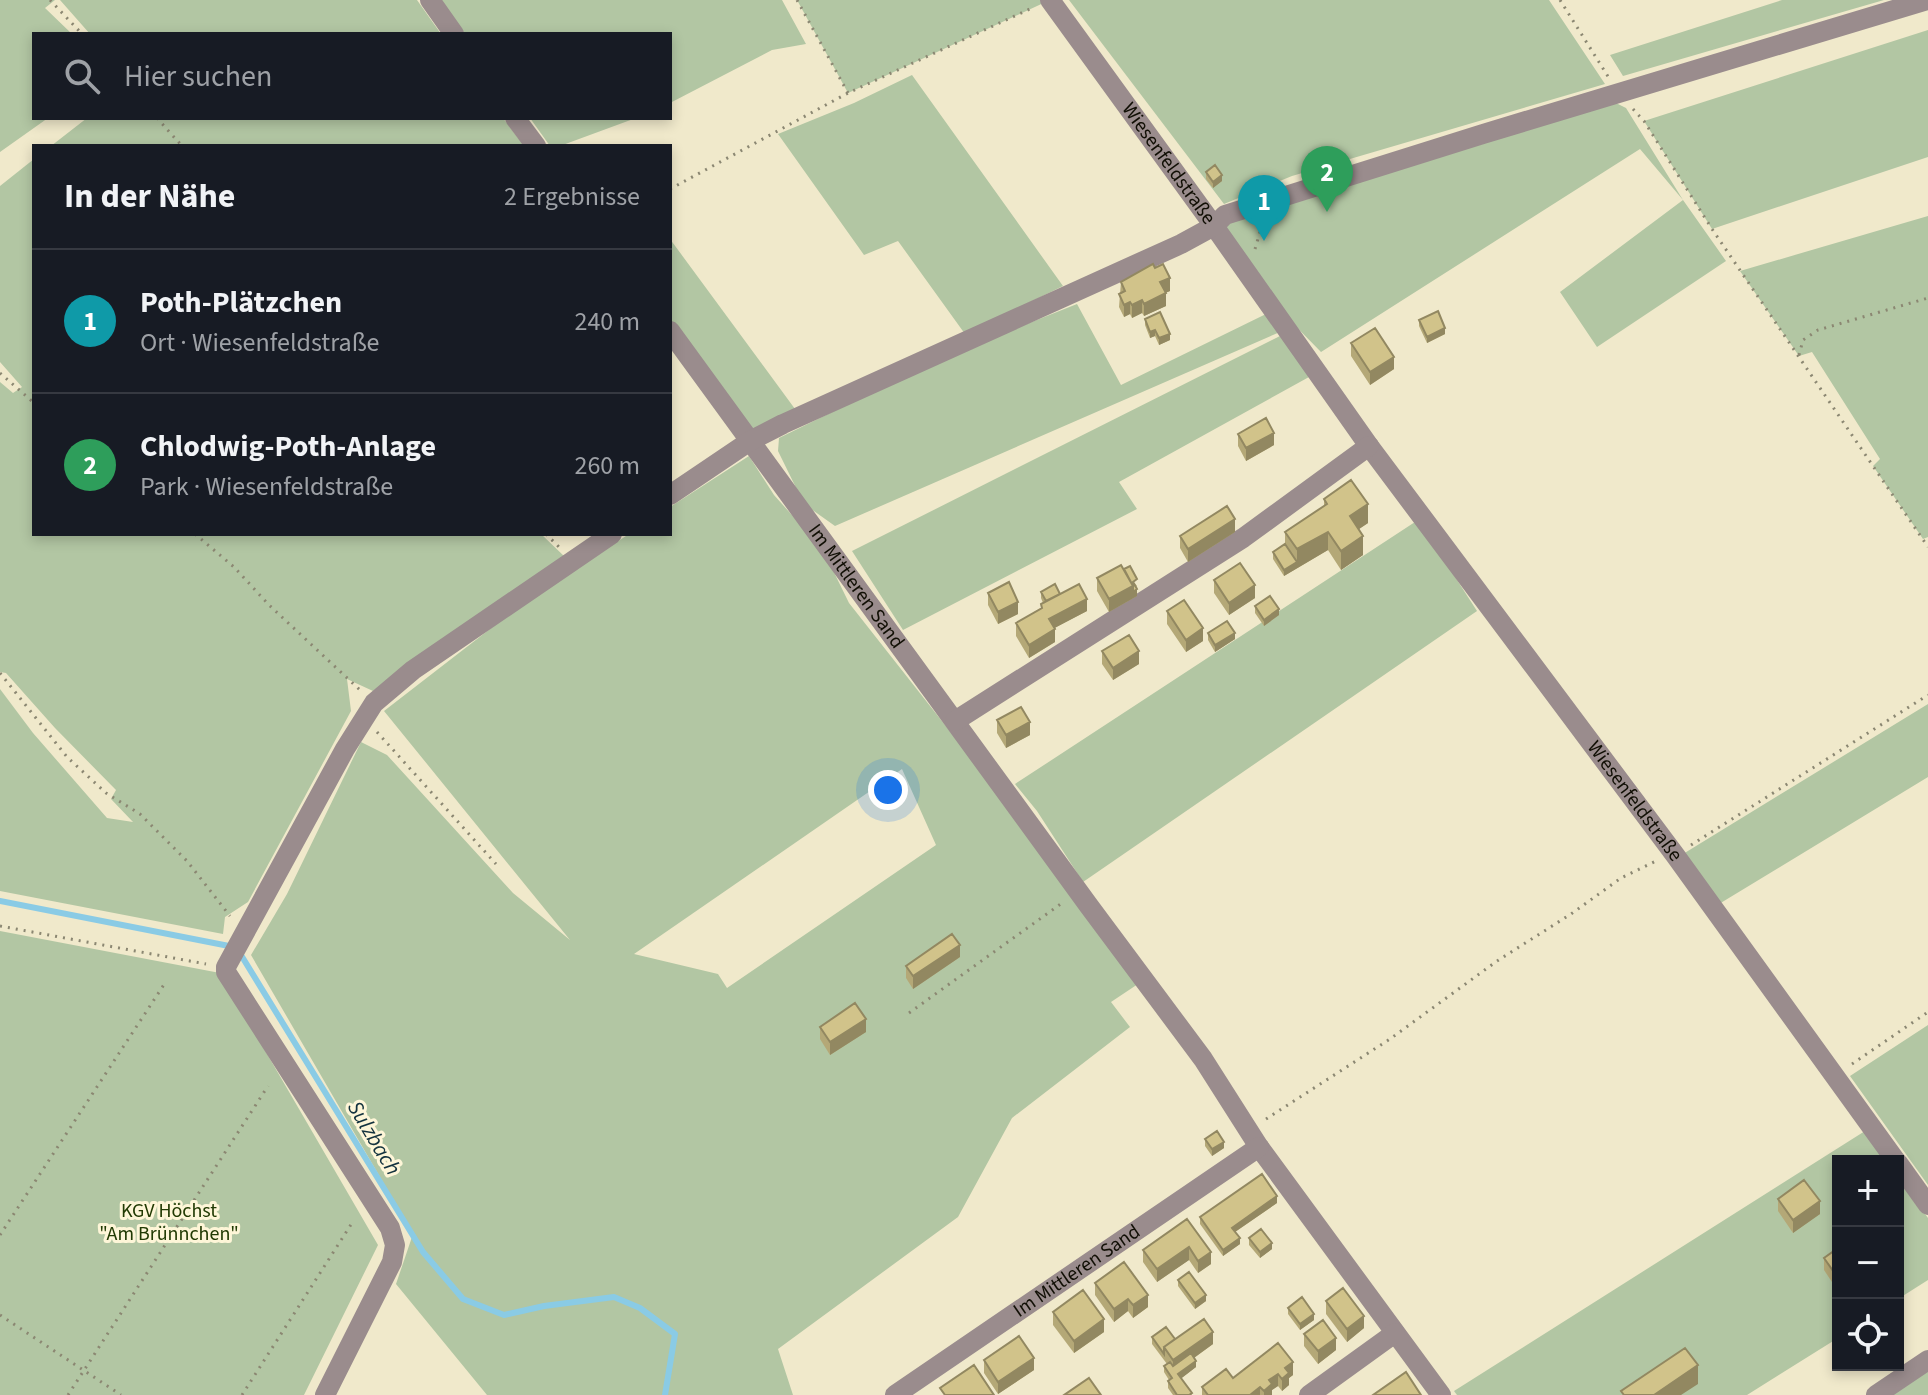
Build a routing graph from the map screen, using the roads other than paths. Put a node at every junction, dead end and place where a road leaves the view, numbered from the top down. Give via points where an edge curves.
1 (430, 0) edge
2 (1050, 0) edge
3 (1927, 0) edge
4 (453, 32) edge
5 (516, 120) edge
6 (534, 144) edge
7 (1214, 226) junction
8 (672, 334) edge
9 (750, 441) junction
10 (1369, 446) junction
11 (672, 494) edge
12 (609, 536) edge
13 (955, 721) junction
14 (1254, 1138) junction
15 (1892, 1155) edge
16 (1904, 1172) edge
17 (1928, 1205) edge
18 (1395, 1333) junction
19 (1928, 1360) edge
20 (325, 1395) edge
21 (895, 1395) edge
22 (1309, 1395) edge
23 (1441, 1395) edge
24 (1876, 1395) edge

1 - 4 street
2 - 7 street, Wiesenfeldstraße
3 - 7 street via 1262,202 1225,215
5 - 6 street
7 - 9 street
7 - 10 street, Wiesenfeldstraße
8 - 9 street, Im Mittleren Sand
9 - 11 street
9 - 13 street, Im Mittleren Sand
10 - 13 street via 1243,538
10 - 15 street, Wiesenfeldstraße
12 - 20 street via 413,670 369,710 227,965 226,972 382,1216 395,1245 392,1262
13 - 14 street, Im Mittleren Sand via 1203,1059
14 - 18 street, Im Mittleren Sand
14 - 21 street, Im Mittleren Sand
16 - 17 street, Wiesenfeldstraße
18 - 22 street
18 - 23 street, Im Mittleren Sand
19 - 24 street

